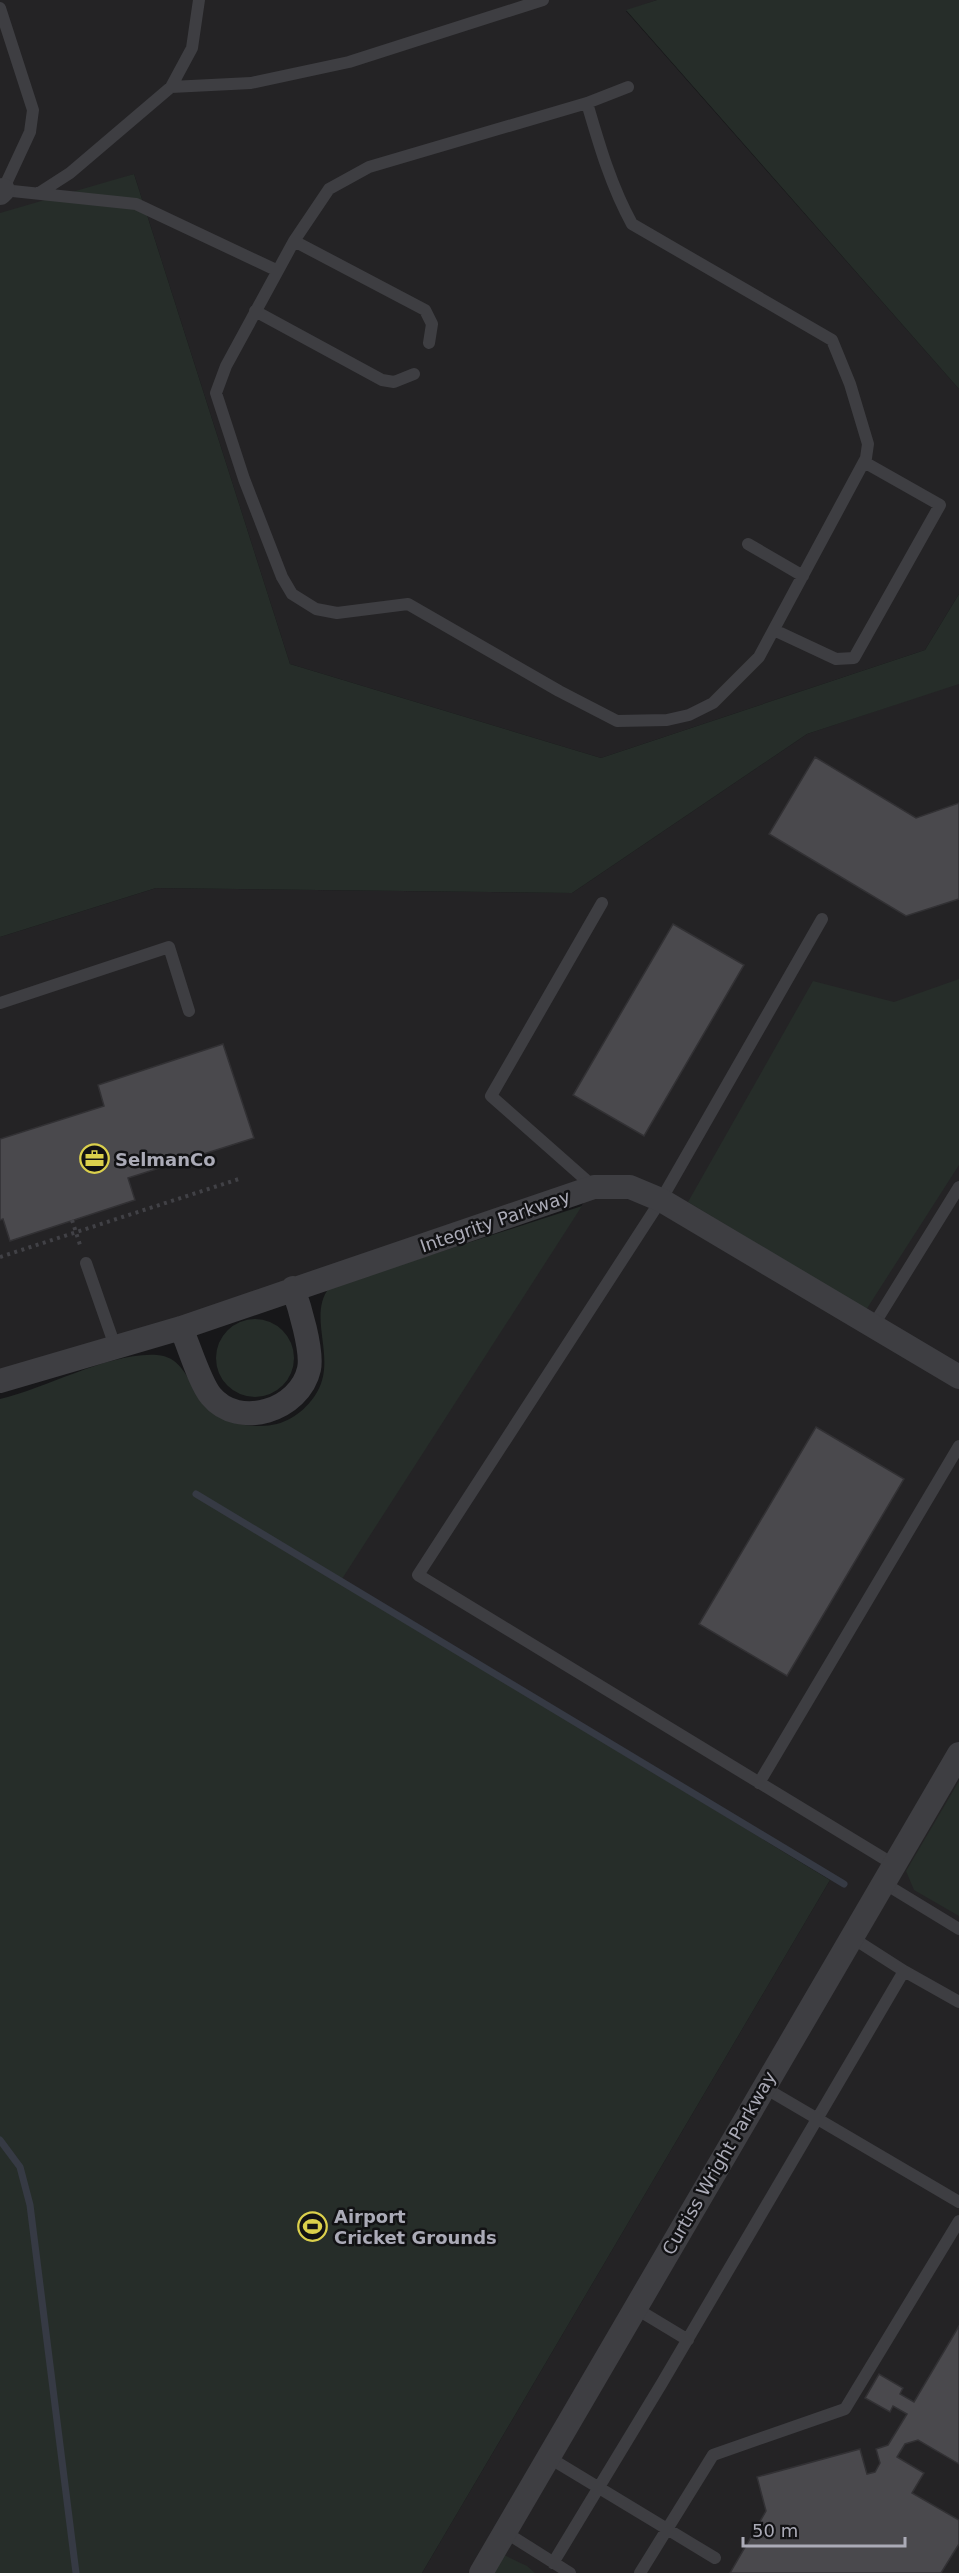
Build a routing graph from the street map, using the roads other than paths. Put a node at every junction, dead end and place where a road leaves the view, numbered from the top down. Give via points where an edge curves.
1 (199, 0) edge
2 (543, 0) edge
3 (0, 8) edge
4 (4, 35) edge
5 (171, 87) junction
6 (628, 87) dead end
7 (587, 102) junction
8 (2, 191) edge
9 (39, 193) junction
10 (294, 241) junction
11 (276, 270) junction
12 (255, 311) junction
13 (429, 343) dead end
14 (414, 374) dead end
15 (864, 462) junction
16 (748, 544) dead end
17 (803, 576) junction
18 (774, 630) junction
19 (602, 903) dead end
20 (822, 920) dead end
21 (0, 1003) edge
22 (189, 1011) dead end
23 (594, 1187) junction
24 (959, 1187) edge
25 (661, 1200) junction
26 (87, 1263) road end
27 (293, 1288) junction
28 (873, 1326) junction
29 (181, 1328) junction
30 (116, 1349) junction
31 (959, 1377) edge
32 (0, 1382) edge
33 (959, 1446) edge
34 (959, 1754) edge
35 (759, 1782) junction
36 (888, 1873) junction
37 (959, 1929) edge
38 (851, 1936) junction
39 (904, 1971) junction
40 (959, 2002) edge
41 (764, 2087) junction
42 (817, 2120) junction
43 (959, 2202) edge
44 (959, 2221) edge
45 (635, 2308) junction
46 (687, 2340) junction
47 (548, 2457) junction
48 (600, 2488) junction
49 (667, 2528) junction
50 (505, 2532) junction
51 (715, 2558) dead end
52 (553, 2563) junction
53 (567, 2572) edge
54 (481, 2573) edge
55 (640, 2573) edge

1 - 5 lane via 192,48
2 - 5 lane via 349,62 251,83
3 - 4 lane
4 - 8 lane via 33,110 30,132
5 - 9 lane via 70,173
6 - 7 lane
7 - 10 lane via 369,167 329,189
7 - 15 lane via 606,164 632,224 832,340 868,444
8 - 9 lane
9 - 11 lane via 136,204
10 - 11 lane
10 - 13 lane via 425,310 432,324
11 - 12 lane
12 - 14 lane via 382,380 394,382
12 - 18 lane via 216,393 282,576 292,594 316,609 337,613 408,604 617,721 667,720 713,703 759,657
15 - 17 lane
15 - 18 lane via 940,505 854,658 836,659
16 - 17 lane
17 - 18 lane
19 - 23 lane via 491,1096
20 - 25 lane
21 - 22 lane via 169,947
23 - 25 street, Integrity Parkway via 630,1187
23 - 27 street, Integrity Parkway
24 - 28 lane
25 - 28 street, Integrity Parkway
25 - 35 lane via 418,1575
26 - 30 lane
27 - 29 street, Integrity Parkway
27 - 29 street via 301,1311 310,1368 298,1394 278,1407 254,1413 228,1410 210,1396
28 - 31 street, Integrity Parkway
29 - 30 street, Integrity Parkway
30 - 32 street, Integrity Parkway
33 - 35 lane
34 - 36 street, Curtiss Wright Parkway
35 - 36 lane
36 - 37 lane
36 - 38 street, Curtiss Wright Parkway
38 - 39 lane
38 - 41 street, Curtiss Wright Parkway
39 - 40 lane
39 - 42 lane
41 - 42 lane
41 - 45 street, Curtiss Wright Parkway
42 - 43 lane
42 - 46 lane
44 - 49 lane via 845,2409 712,2455
45 - 46 lane
45 - 47 street, Curtiss Wright Parkway
46 - 48 lane
47 - 48 lane
47 - 50 street, Curtiss Wright Parkway
48 - 49 lane
48 - 52 lane
49 - 51 lane
49 - 55 lane
50 - 52 lane
50 - 54 street, Curtiss Wright Parkway
52 - 53 lane

